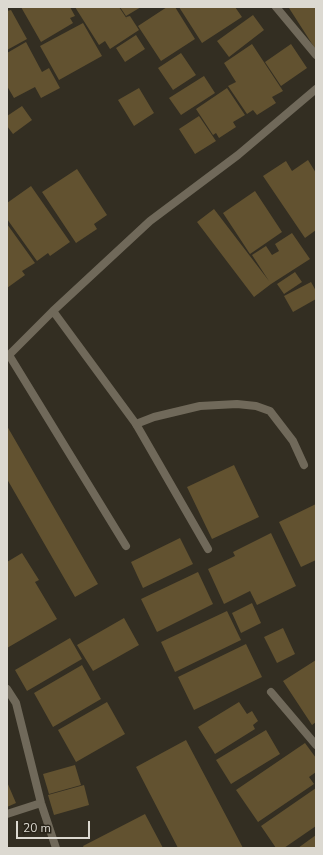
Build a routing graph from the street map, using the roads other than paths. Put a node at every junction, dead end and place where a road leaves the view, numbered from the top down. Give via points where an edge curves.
1 (276, 7) edge
2 (316, 56) edge
3 (316, 89) edge
4 (53, 311) junction
5 (8, 356) edge
6 (136, 424) junction
7 (304, 465) dead end
8 (126, 546) dead end
9 (208, 549) dead end
10 (7, 689) edge
11 (271, 692) dead end
12 (316, 745) edge
13 (40, 803) junction
14 (7, 814) edge
15 (56, 848) edge

1 - 2 street
3 - 4 street via 238,155 150,221
4 - 5 street
4 - 6 street
5 - 8 street
6 - 7 street via 154,416 200,406 256,406 270,412 293,442
6 - 9 street
10 - 13 street via 16,703
11 - 12 street
13 - 14 street
13 - 15 street

